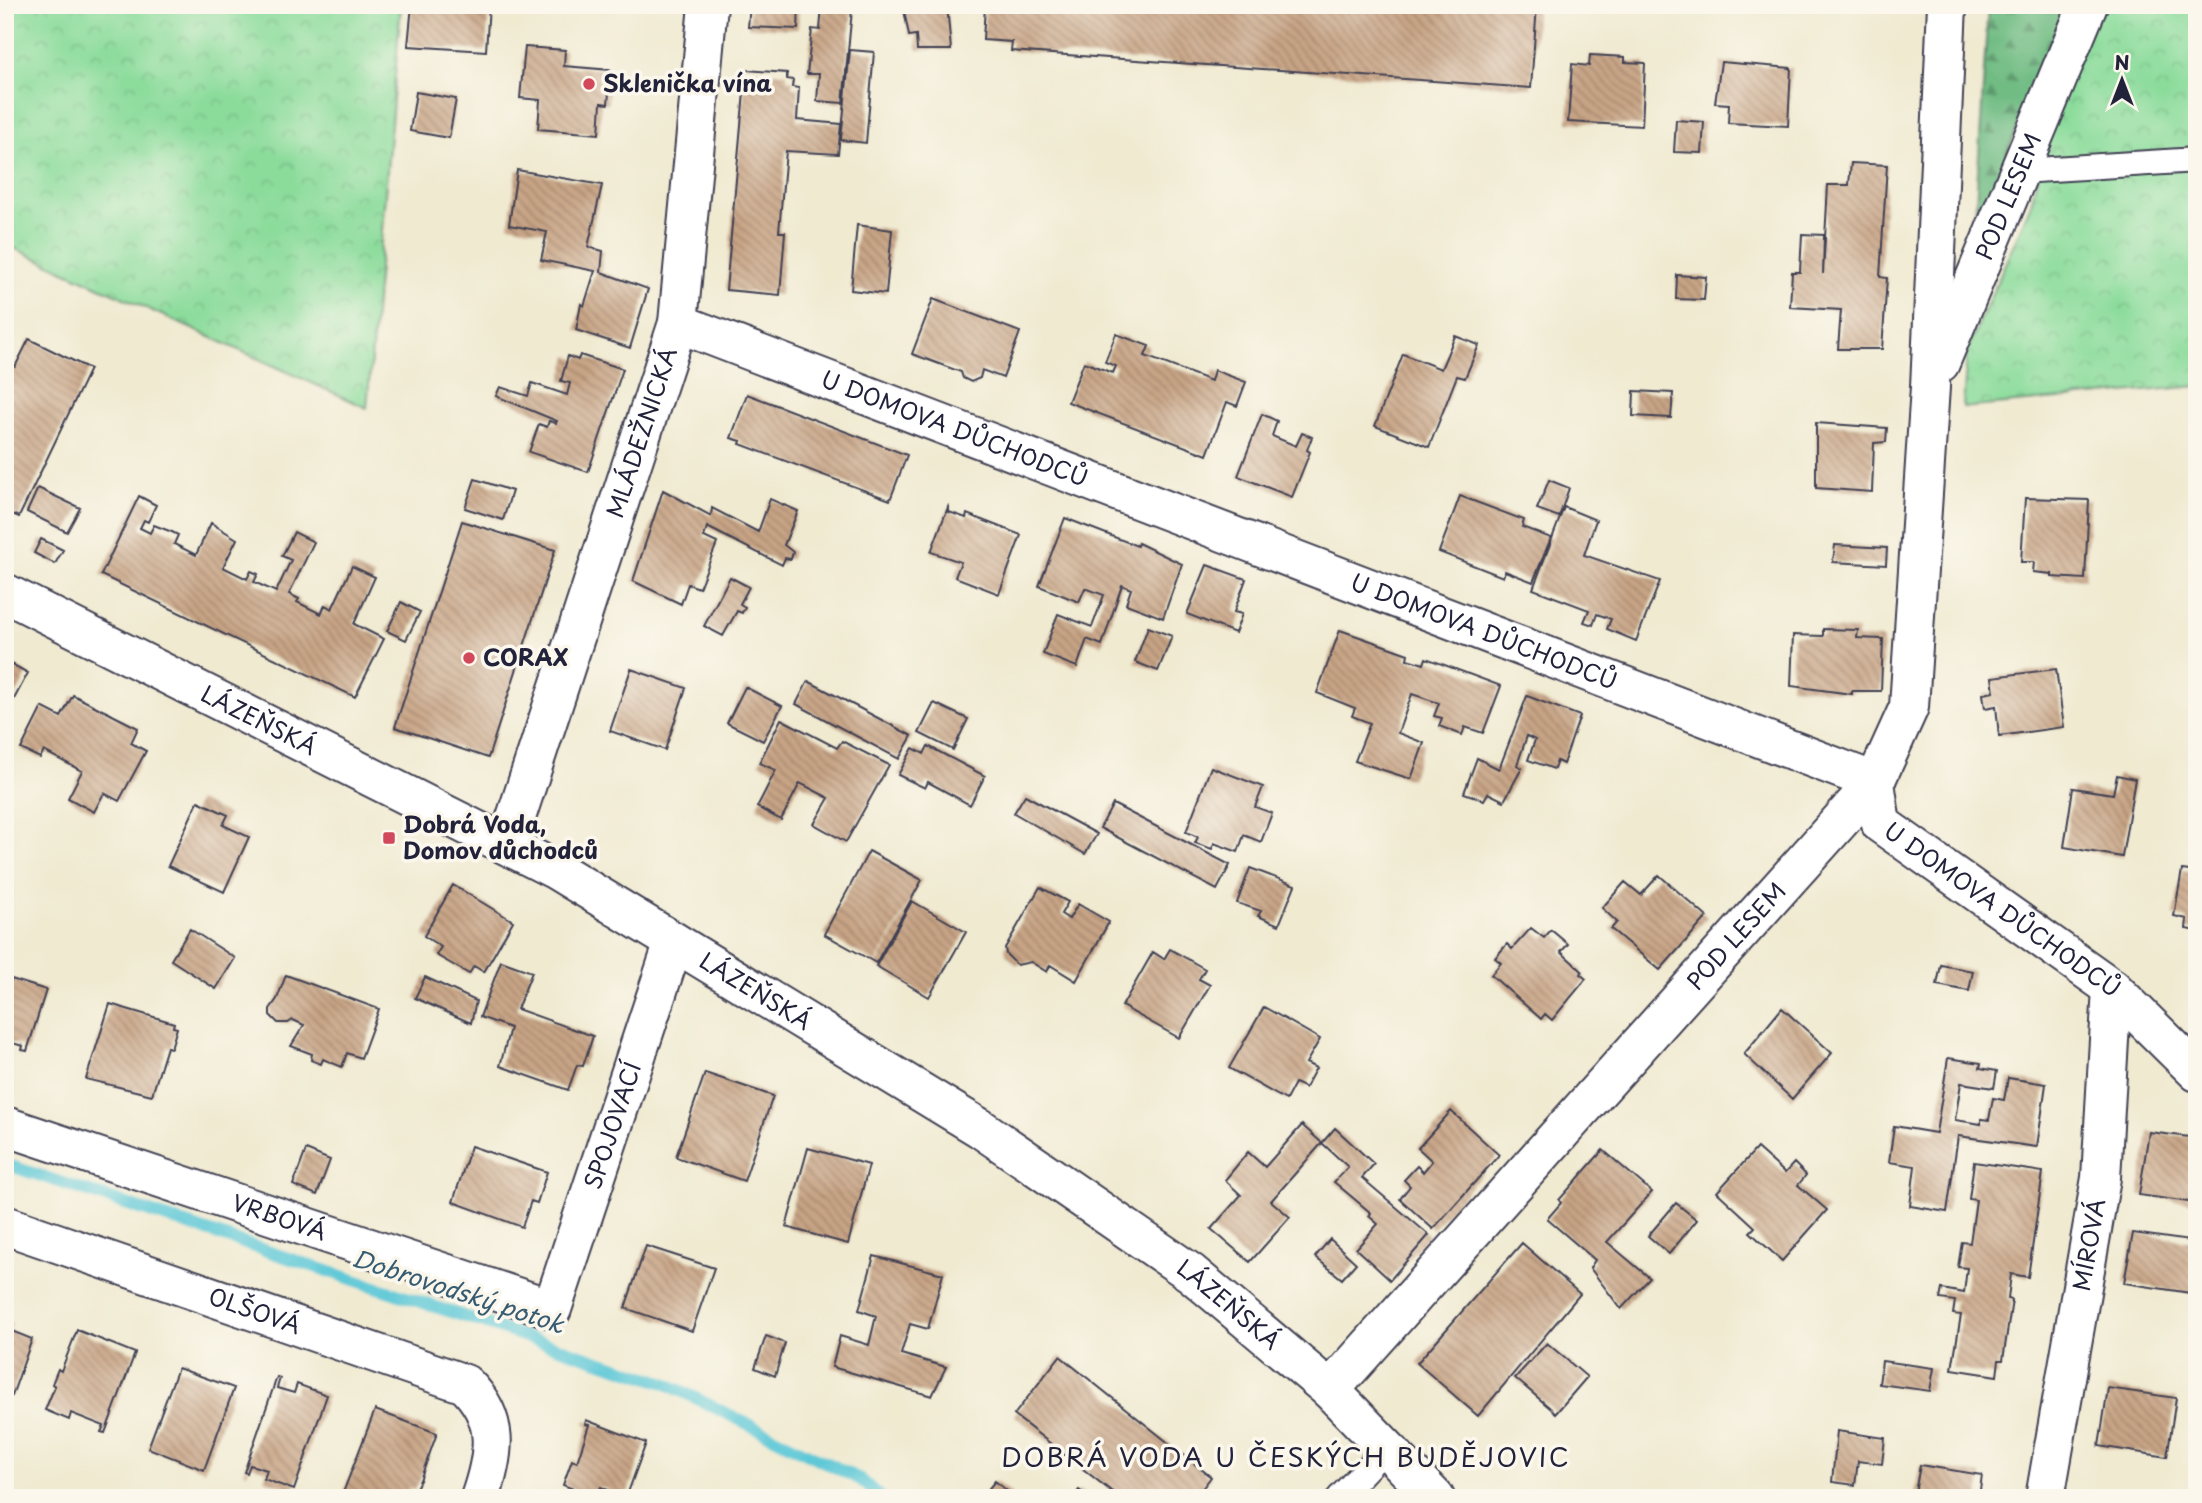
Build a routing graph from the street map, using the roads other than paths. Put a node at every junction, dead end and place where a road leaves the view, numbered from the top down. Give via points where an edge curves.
1 (708, 5) edge
2 (1947, 5) edge
3 (2088, 5) edge
4 (2197, 160) edge
5 (2020, 171) junction
6 (678, 323) junction
7 (1930, 387) junction
8 (5, 593) edge
9 (1875, 782) junction
10 (507, 845) junction
11 (674, 942) junction
12 (2112, 988) junction
13 (2197, 1072) edge
14 (5, 1126) edge
15 (5, 1225) edge
16 (552, 1309) joint
17 (1330, 1390) junction
18 (1387, 1448) junction
19 (480, 1498) edge
20 (1339, 1498) edge
21 (1435, 1498) edge
22 (2045, 1498) edge

1 - 6 street, MLÁDEŽNICKÁ
2 - 7 street, POD LESEM
3 - 5 street, POD LESEM
4 - 5 lane
5 - 7 street, POD LESEM
6 - 9 street, U DOMOVA DŮCHODCŮ
6 - 10 street, MLÁDEŽNICKÁ
7 - 9 street, POD LESEM via 1909,707
8 - 10 street, LÁZEŇSKÁ
9 - 12 street, U DOMOVA DŮCHODCŮ via 1881,824
9 - 17 street, POD LESEM
10 - 11 street, LÁZEŇSKÁ
11 - 16 street, SPOJOVACÍ
11 - 17 street, LÁZEŇSKÁ via 980,1128 1191,1273
12 - 13 street, U DOMOVA DŮCHODCŮ
12 - 22 street, MÍROVÁ via 2101,1178
14 - 16 street, VRBOVÁ
15 - 19 street, OLŠOVÁ via 465,1384 489,1415 491,1464
17 - 18 street, LÁZEŇSKÁ
18 - 20 lane
18 - 21 street, LÁZEŇSKÁ

